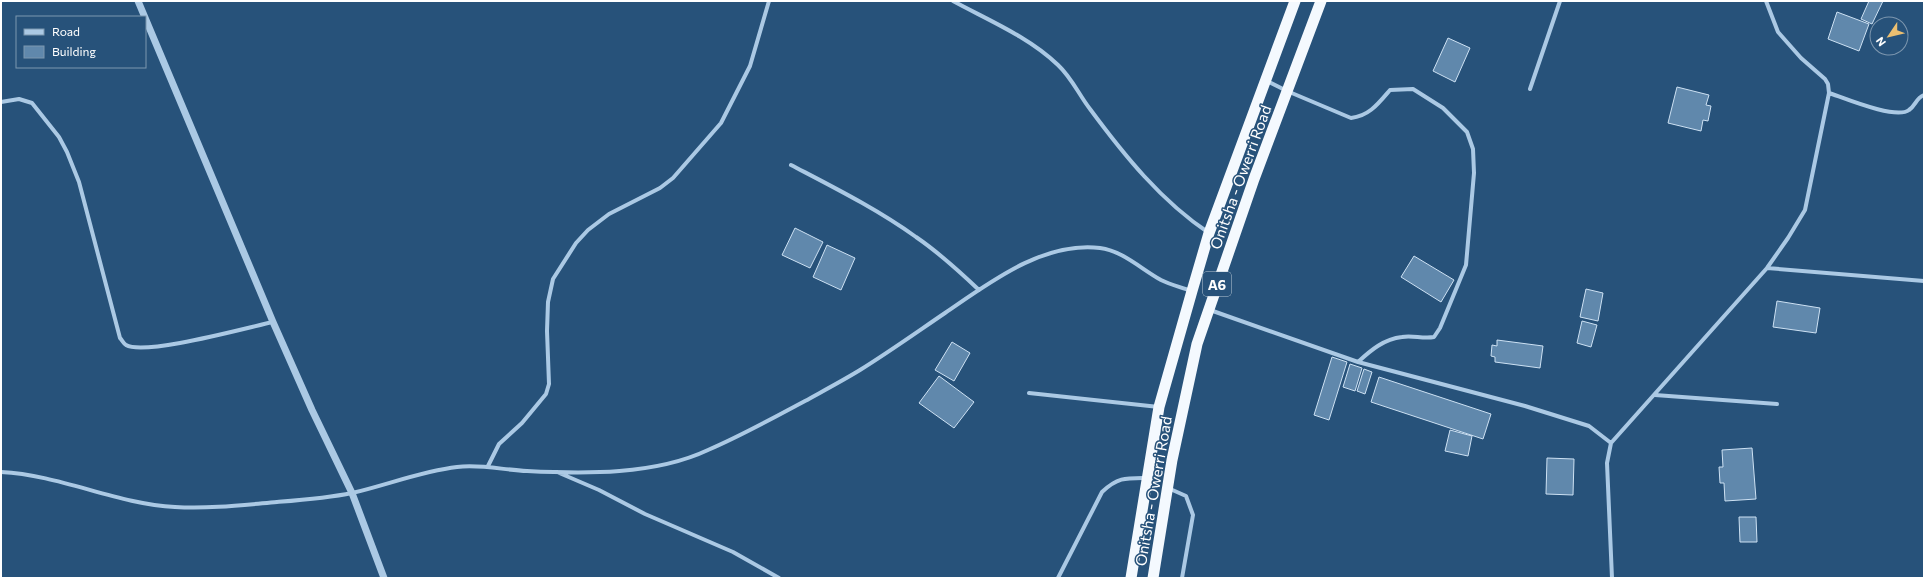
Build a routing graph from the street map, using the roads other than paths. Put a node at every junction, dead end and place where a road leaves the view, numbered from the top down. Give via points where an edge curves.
1 (138, 1) edge
2 (769, 1) edge
3 (953, 1) edge
4 (1295, 1) edge
5 (1321, 1) edge
6 (1560, 1) edge
7 (1766, 1) edge
8 (144, 16) edge
9 (146, 20) edge
10 (1265, 80) junction
11 (1530, 89) dead end
12 (1287, 91) junction
13 (1829, 93) junction
14 (1924, 95) edge
15 (1, 102) edge
16 (791, 165) dead end
17 (1209, 234) junction
18 (1767, 268) junction
19 (1924, 281) edge
20 (978, 290) junction
21 (1192, 291) junction
22 (1208, 310) junction
23 (274, 322) junction
24 (1358, 362) junction
25 (1029, 392) dead end
26 (1655, 395) junction
27 (1777, 404) dead end
28 (1159, 407) junction
29 (1612, 443) junction
30 (488, 466) junction
31 (555, 471) junction
32 (1, 472) edge
33 (1147, 478) junction
34 (1168, 488) junction
35 (352, 493) junction
36 (384, 578) edge
37 (779, 578) edge
38 (1058, 578) edge
39 (1131, 578) edge
40 (1153, 578) edge
41 (1182, 578) edge
42 (1612, 578) edge

1 - 8 street
2 - 30 street via 750,66 721,123 673,178 660,188 609,214 588,230 576,243 554,278 548,302 549,384 546,394 522,423 499,444
3 - 17 street via 1040,50 1060,66 1111,137 1155,188 1184,217
4 - 10 highway, Onitsha - Owerri Road / A6
5 - 12 highway, Onitsha - Owerri Road / A6
6 - 11 street
7 - 13 street via 1778,32 1801,58 1825,78
9 - 23 street
10 - 12 street
10 - 17 highway, Onitsha - Owerri Road / A6
12 - 22 highway, Onitsha - Owerri Road / A6
12 - 24 street via 1351,118 1362,116 1376,106 1390,90 1413,89 1443,108 1467,132 1473,149 1474,173 1466,265 1440,328 1434,337 1401,337 1376,346
13 - 14 street via 1899,114 1909,110 1918,97
13 - 18 street via 1805,210
15 - 23 street via 19,99 32,103 68,152 79,182 120,338 126,345 134,347 178,344
16 - 20 street via 855,198 916,236
17 - 21 highway, Onitsha - Owerri Road / A6
18 - 19 street
18 - 26 street
20 - 21 street via 1012,270 1047,254 1074,248 1102,248 1123,256 1164,281
20 - 31 street via 858,371 706,452 675,463 614,471
21 - 28 highway, Onitsha - Owerri Road / A6
22 - 24 street
22 - 34 highway, Onitsha - Owerri Road / A6 via 1197,344
23 - 35 street
24 - 29 street via 1525,406 1589,426
25 - 28 street
26 - 27 street
26 - 29 street
28 - 33 highway, Onitsha - Owerri Road / A6
29 - 42 street via 1607,463
30 - 31 street via 525,471
30 - 35 street via 458,466
31 - 37 street via 733,552
32 - 35 street via 47,478 148,504 176,507 242,505
33 - 38 street via 1122,478 1112,482 1102,492
33 - 39 highway, Onitsha - Owerri Road / A6
34 - 40 highway, Onitsha - Owerri Road / A6
34 - 41 street via 1186,496 1193,515
35 - 36 street

